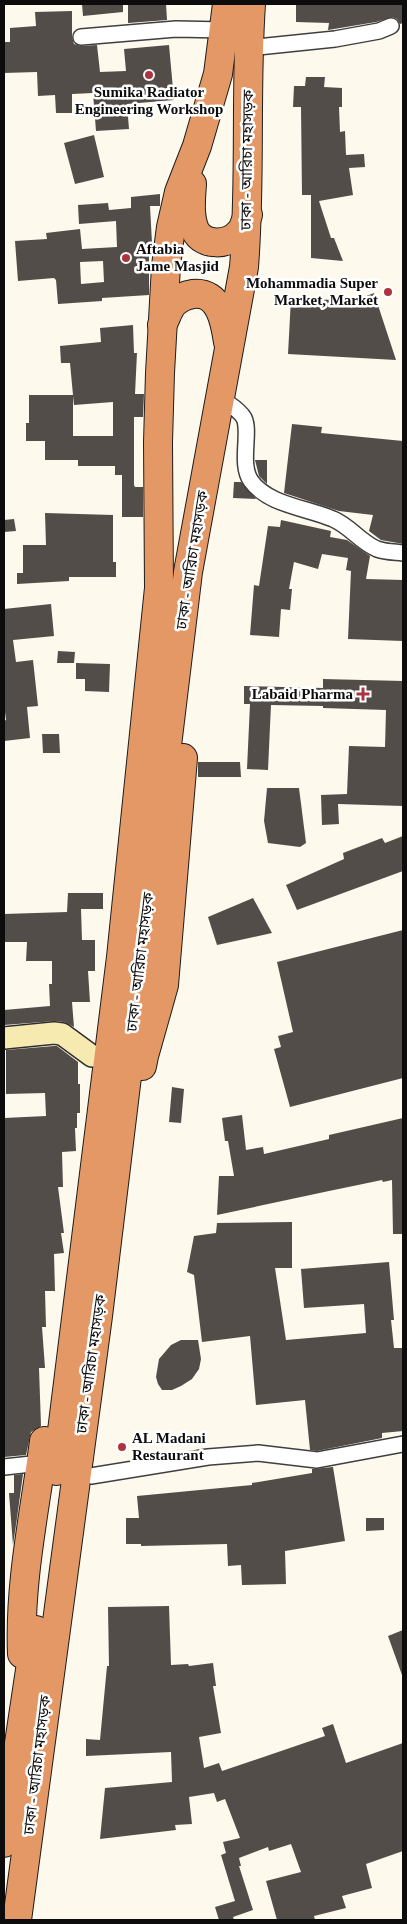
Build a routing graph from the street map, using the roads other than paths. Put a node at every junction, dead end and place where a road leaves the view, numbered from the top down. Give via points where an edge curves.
1 (241, 11) edge
2 (391, 26) dead end
3 (81, 37) dead end
4 (248, 48) junction
5 (197, 146) junction
6 (248, 216) junction
7 (162, 325) junction
8 (229, 350) junction
9 (221, 398) junction
10 (403, 553) edge
11 (188, 572) junction
12 (159, 588) junction
13 (4, 1038) edge
14 (92, 1056) junction
15 (403, 1444) edge
16 (41, 1463) junction
17 (4, 1467) edge
18 (91, 1476) junction
19 (34, 1709) junction
20 (4, 1843) edge
21 (17, 1920) edge

1 - 3 street via 176,29
1 - 4 highway, ঢাকা - আরিচা মহাসড়ক
1 - 5 highway, ঢাকা - আরিচা মহাসড়ক
2 - 4 street via 379,32 335,39
4 - 6 highway, ঢাকা - আরিচা মহাসড়ক
5 - 6 highway via 191,196 191,217 196,232 207,240 220,243 233,239 241,232
5 - 7 highway, ঢাকা - আরিচা মহাসড়ক via 179,192 171,227
6 - 8 highway, ঢাকা - আরিচা মহাসড়ক via 244,267
7 - 8 highway via 172,305 184,296 209,296 224,321
7 - 12 highway, ঢাকা - আরিচা মহাসড়ক via 158,442
8 - 9 highway, ঢাকা - আরিচা মহাসড়ক
9 - 10 street via 245,420 246,469 250,480 260,490 279,501 333,518 367,545
9 - 11 highway, ঢাকা - আরিচা মহাসড়ক
11 - 18 highway via 194,623 164,985 144,1056
11 - 19 highway, ঢাকা - আরিচা মহাসড়ক via 98,1316
12 - 14 highway via 140,648
12 - 19 highway, ঢাকা - আরিচা মহাসড়ক via 121,958 50,1527
13 - 14 street via 62,1034
14 - 16 highway
15 - 18 street via 317,1460 258,1453 208,1456
16 - 17 street
16 - 19 highway via 21,1627
18 - 19 highway via 63,1659
19 - 20 highway, ঢাকা - আরিচা মহাসড়ক
19 - 21 highway, ঢাকা - আরিচা মহাসড়ক

